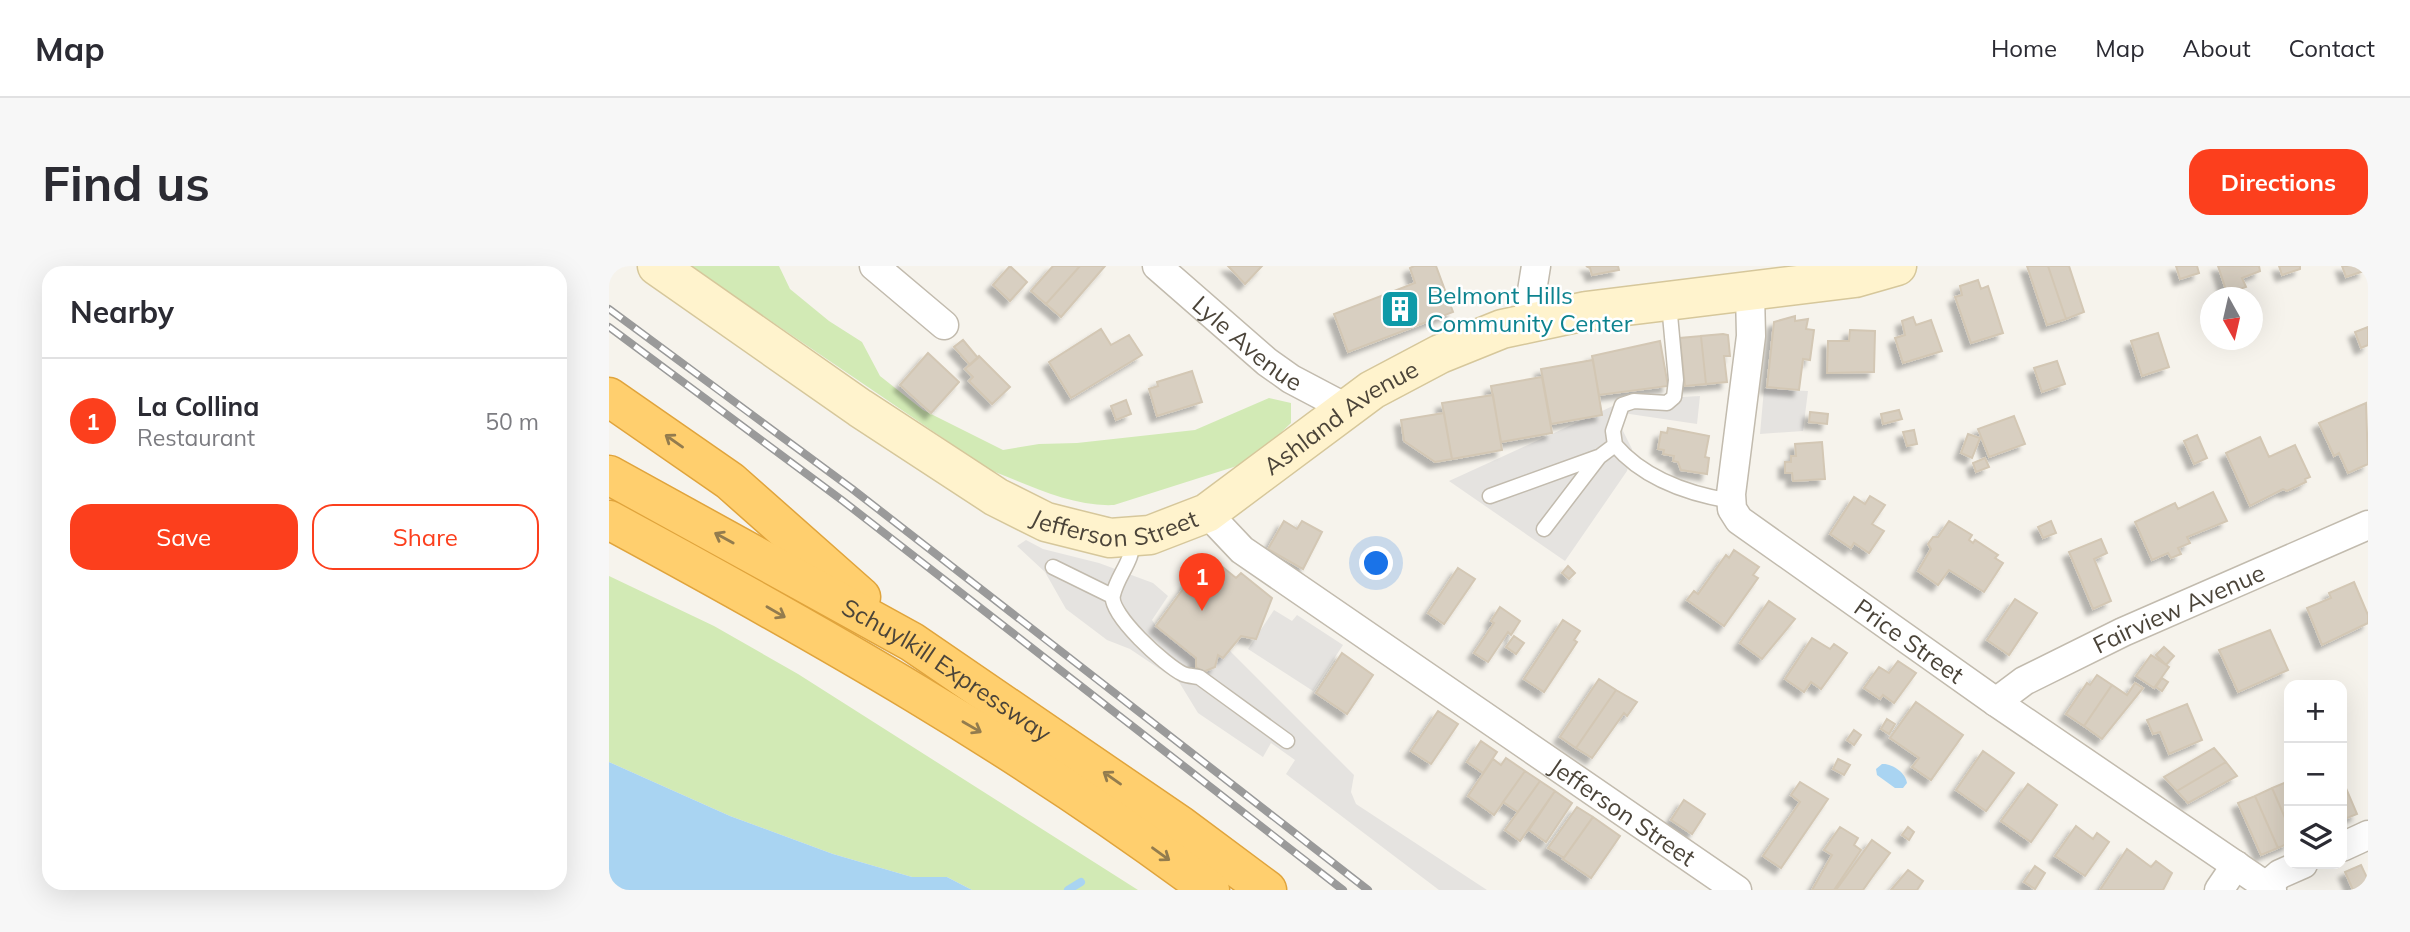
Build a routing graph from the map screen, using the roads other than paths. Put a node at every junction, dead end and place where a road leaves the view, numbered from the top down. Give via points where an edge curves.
1 (657, 266) edge
2 (874, 266) edge
3 (1157, 266) edge
4 (1536, 266) edge
5 (1897, 266) edge
6 (1750, 293) junction
7 (1668, 302) junction
8 (1527, 322) junction
9 (944, 325) dead end
10 (609, 397) edge
11 (1346, 408) junction
12 (1615, 445) junction
13 (1599, 457) junction
14 (609, 475) edge
15 (1490, 496) dead end
16 (1731, 501) junction
17 (1207, 513) junction
18 (609, 520) edge
19 (2368, 525) edge
20 (1544, 529) dead end
21 (1132, 538) junction
22 (609, 545) edge
23 (1053, 567) dead end
24 (733, 587) junction
25 (1112, 596) junction
26 (912, 642) junction
27 (1996, 702) junction
28 (1287, 741) dead end
29 (2368, 835) edge
30 (2347, 845) edge
31 (2236, 865) junction
32 (2292, 869) edge
33 (2269, 888) edge
34 (1210, 890) edge
35 (1267, 890) edge
36 (1737, 890) edge
37 (2219, 890) edge

1 - 21 street, Jefferson Street via 996,497 1069,530
2 - 9 street
3 - 11 street, Lyle Avenue via 1268,362
4 - 8 street
5 - 6 street, Ashland Avenue via 1855,278
6 - 7 street, Ashland Avenue
6 - 16 street via 1751,335
7 - 8 street, Ashland Avenue
7 - 12 lane via 1674,397 1667,403 1622,405 1613,430
8 - 11 street, Ashland Avenue via 1440,354
26 -> 10 highway via 730,481
11 - 17 street, Ashland Avenue
12 - 13 lane
12 - 16 lane via 1633,463 1678,488
13 - 15 lane
13 - 20 lane
26 -> 14 highway, Schuylkill Expressway
16 - 27 street, Price Street via 1747,527
17 - 21 street, Jefferson Street via 1173,529
17 - 36 street, Jefferson Street via 1242,550
18 - 24 highway, Schuylkill Expressway
19 - 27 street, Fairview Avenue via 2123,632 2024,681
21 - 25 lane via 1131,556
22 - 24 highway
23 - 25 lane
24 -> 34 highway, Schuylkill Expressway via 990,737
25 - 28 lane via 1114,606 1141,640 1183,674 1199,677
35 -> 26 highway, Schuylkill Expressway
27 - 31 street, Price Street
29 - 30 street
31 - 33 street, Price Street
31 - 37 street
32 - 33 street via 2280,874

